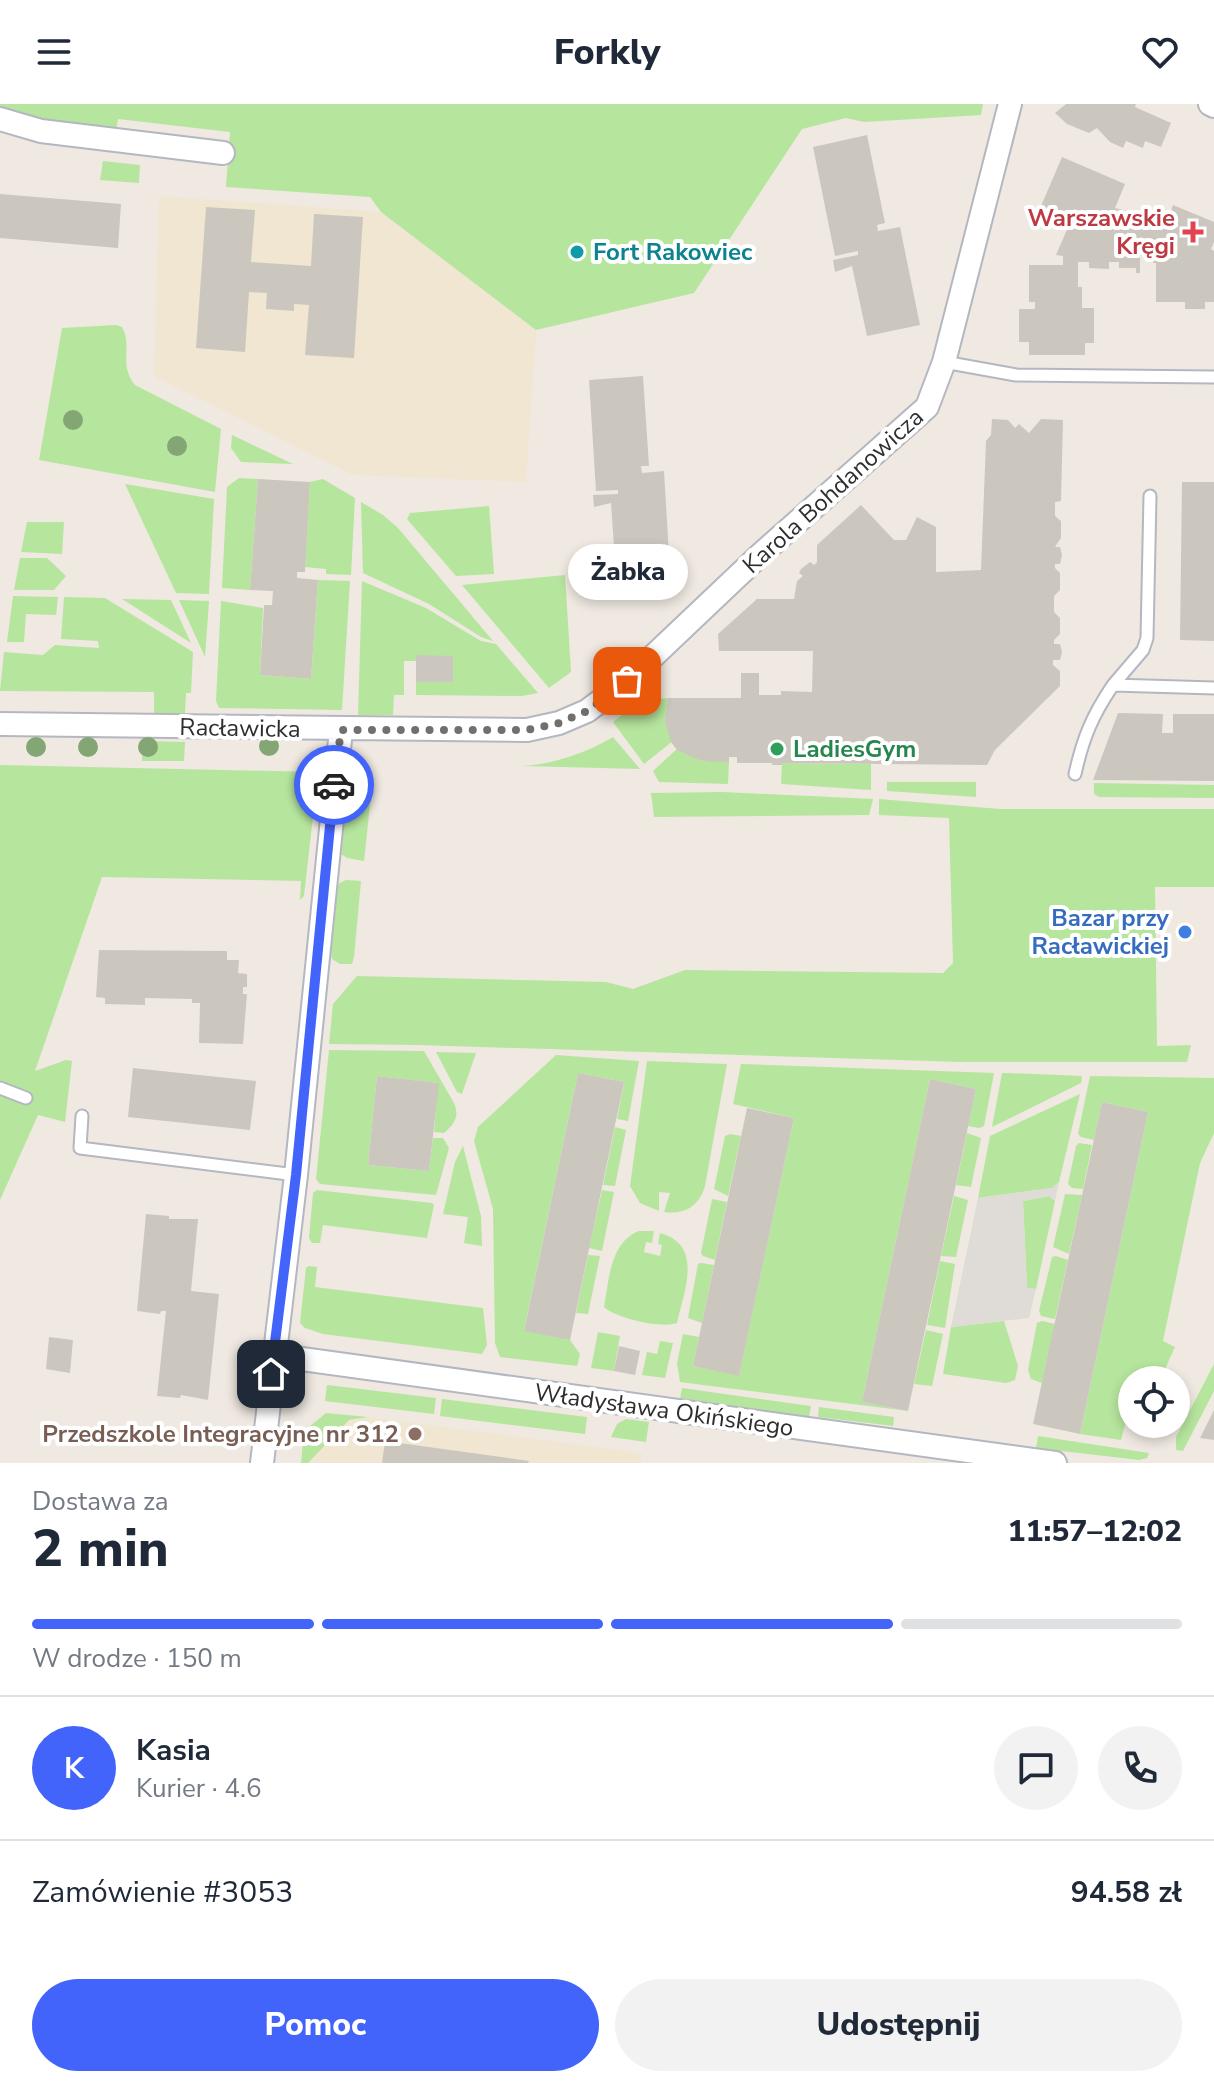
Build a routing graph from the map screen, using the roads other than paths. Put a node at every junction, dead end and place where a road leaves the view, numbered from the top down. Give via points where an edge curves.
1 (1010, 104) edge
2 (0, 119) edge
3 (223, 153) dead end
4 (944, 362) junction
5 (1214, 377) edge
6 (1150, 496) dead end
7 (1113, 685) junction
8 (1214, 688) edge
9 (0, 724) edge
10 (341, 730) junction
11 (527, 730) joint
12 (1075, 774) dead end
13 (0, 1088) edge
14 (26, 1098) dead end
15 (82, 1116) dead end
16 (296, 1175) junction
17 (273, 1355) junction
18 (262, 1463) edge
19 (1055, 1463) edge

1 - 4 street, Karola Bohdanowicza
2 - 3 street via 41,131
4 - 5 lane via 1016,375
4 - 11 street, Karola Bohdanowicza via 927,407 627,681 587,711
6 - 7 lane via 1147,638
7 - 8 lane
7 - 12 lane via 1088,727
9 - 10 street, Racławicka
10 - 11 street, Racławicka
10 - 16 street
13 - 14 lane
15 - 16 lane via 80,1148
16 - 17 street
17 - 18 street
17 - 19 street, Władysława Okińskiego

